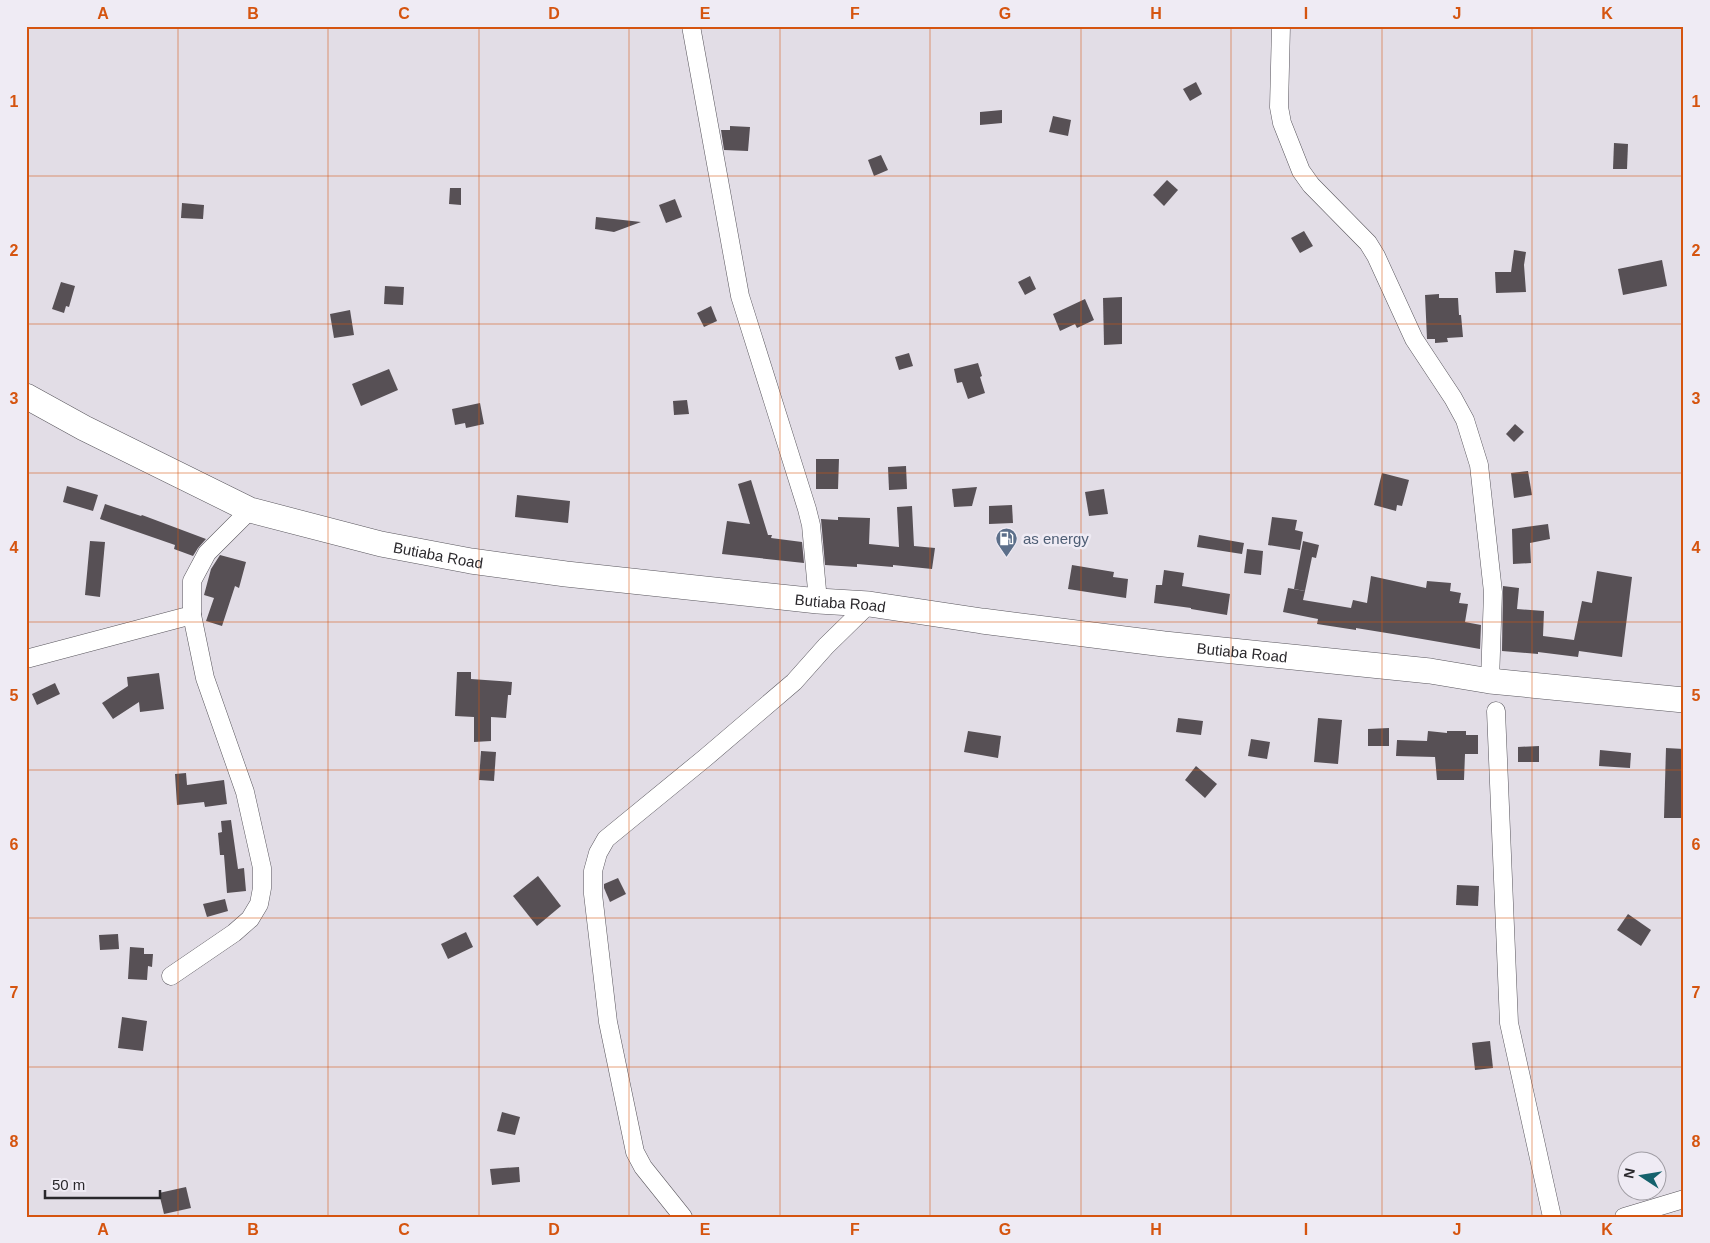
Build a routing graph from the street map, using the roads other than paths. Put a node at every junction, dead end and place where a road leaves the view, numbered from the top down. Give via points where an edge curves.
1 (691, 26) edge
2 (1281, 26) edge
3 (26, 396) edge
4 (250, 510) junction
5 (818, 601) junction
6 (869, 604) junction
7 (192, 615) junction
8 (26, 659) edge
9 (1490, 681) junction
10 (1684, 700) edge
11 (1496, 711) dead end
12 (171, 976) dead end
13 (1684, 1199) edge
14 (683, 1217) edge
15 (1552, 1217) edge
16 (1624, 1217) edge

1 - 5 street via 740,296 807,509
2 - 9 street via 1279,107 1301,171 1310,185 1368,243 1414,339 1466,420 1479,465 1493,592
3 - 4 main road, Butiaba Road
4 - 5 main road, Butiaba Road via 381,544 471,561
4 - 7 street via 207,553 192,581
5 - 6 main road, Butiaba Road
6 - 9 main road, Butiaba Road via 1164,644 1430,671
6 - 14 street via 794,682 606,839 598,853 592,894 606,1012 635,1152 642,1167
7 - 8 street
7 - 12 street via 205,678 245,792 260,858 262,888 259,904 250,919
9 - 10 main road, Butiaba Road
11 - 15 street via 1509,1023
13 - 16 street

